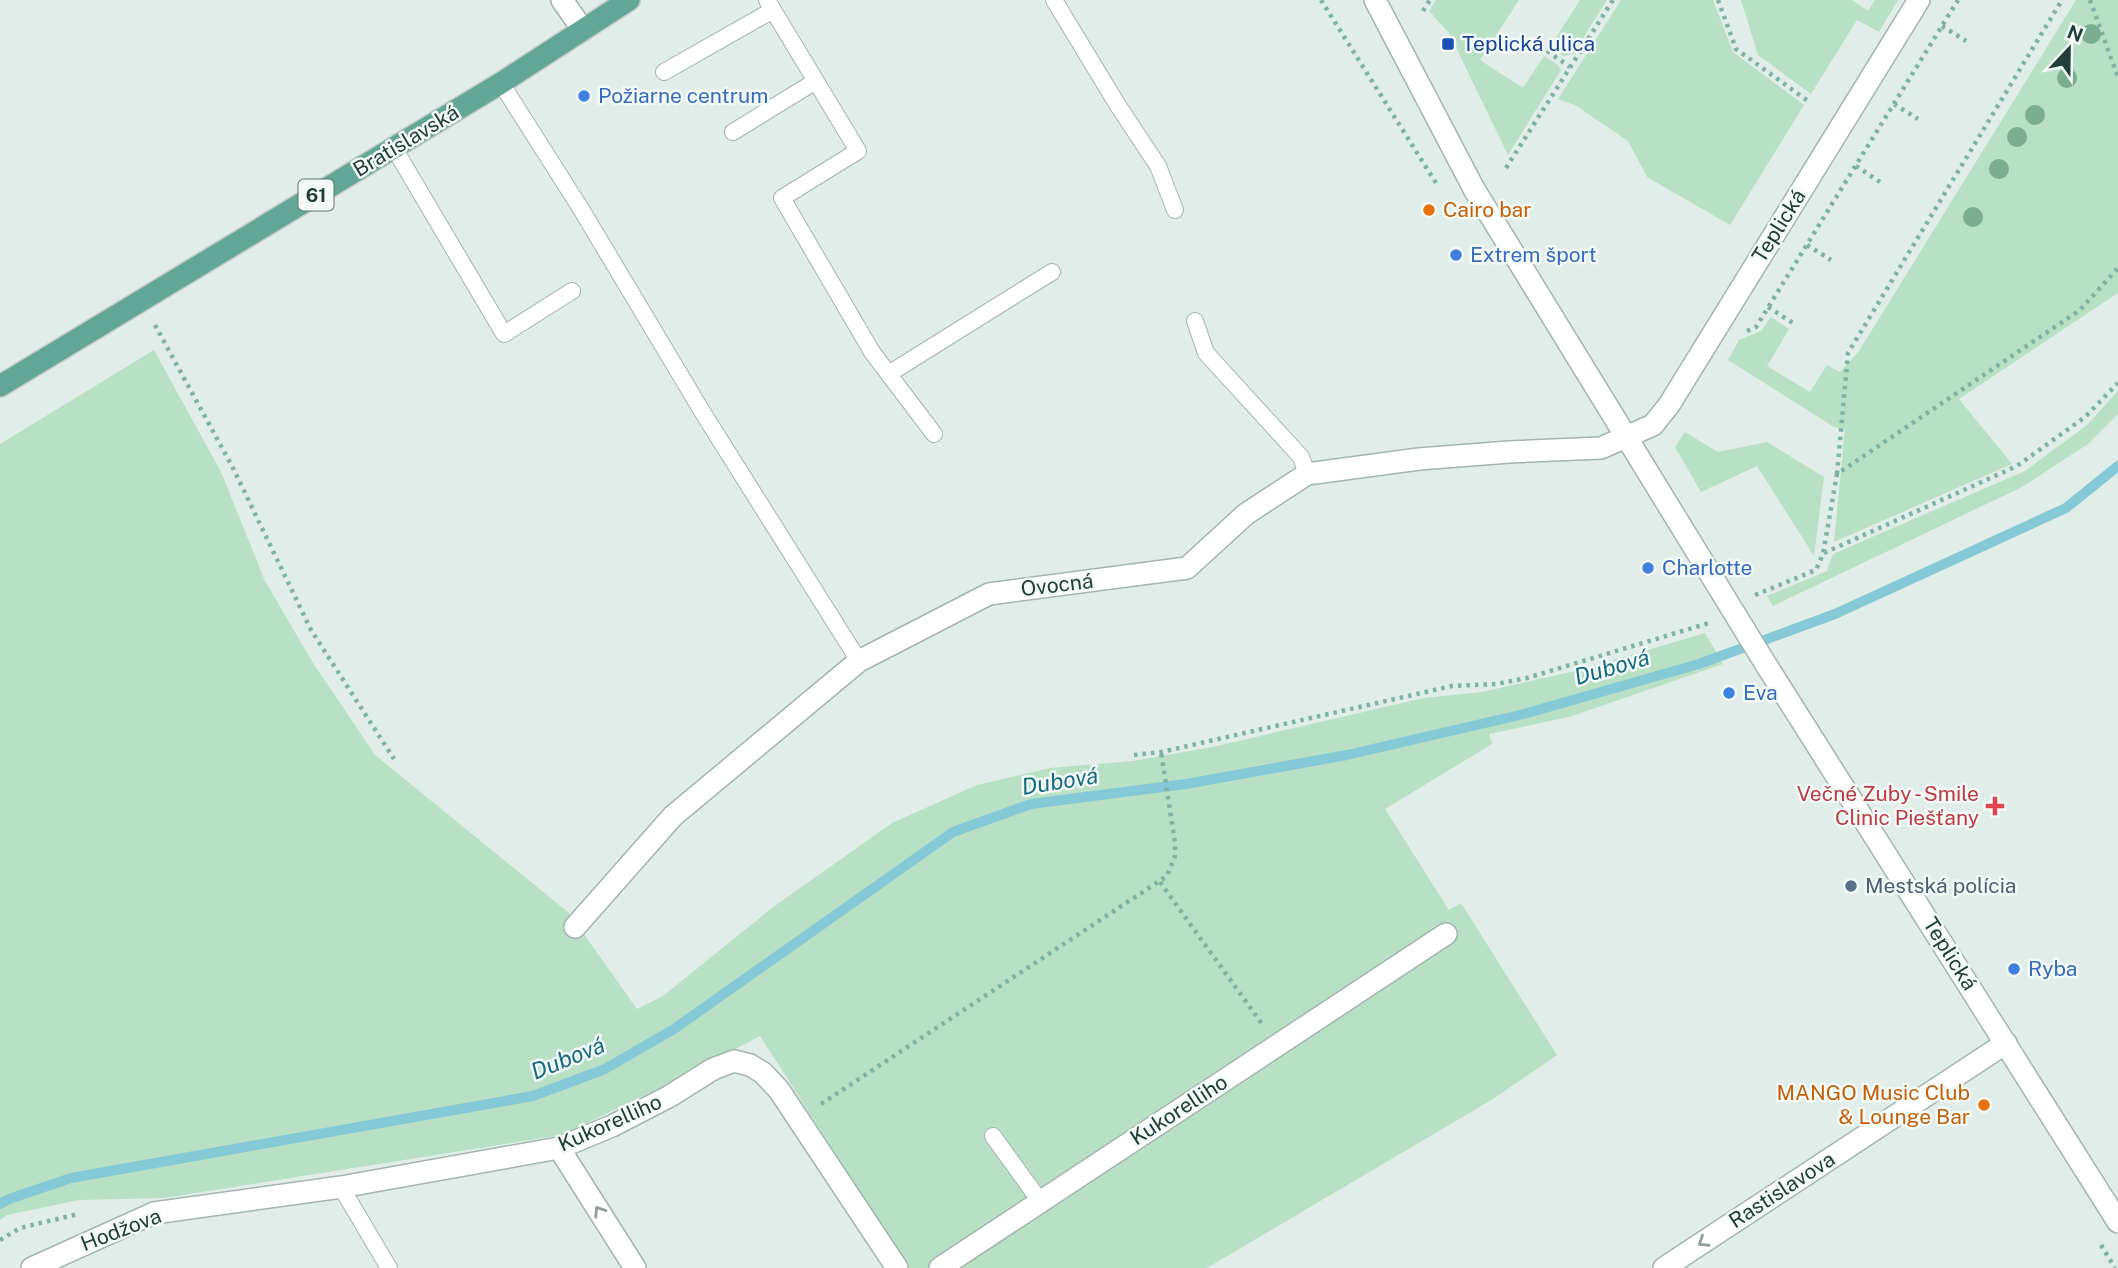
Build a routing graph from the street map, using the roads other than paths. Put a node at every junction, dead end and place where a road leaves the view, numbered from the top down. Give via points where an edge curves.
1 (562, 0) edge
2 (629, 0) edge
3 (1054, 0) edge
4 (1375, 0) edge
5 (1919, 0) edge
6 (770, 5) edge
7 (583, 30) junction
8 (664, 72) dead end
9 (817, 81) junction
10 (501, 83) junction
11 (733, 131) dead end
12 (394, 148) junction
13 (1175, 210) dead end
14 (1052, 272) dead end
15 (572, 291) dead end
16 (1195, 321) dead end
17 (890, 373) junction
18 (0, 386) edge
19 (934, 434) dead end
20 (1625, 437) junction
21 (1307, 474) junction
22 (859, 662) junction
23 (575, 927) dead end
24 (1446, 934) dead end
25 (2006, 1043) junction
26 (993, 1136) dead end
27 (559, 1148) junction
28 (341, 1187) junction
29 (1040, 1202) junction
30 (214, 1205) joint
31 (2118, 1222) edge
32 (32, 1268) edge
33 (389, 1268) edge
34 (635, 1268) edge
35 (897, 1268) edge
36 (940, 1268) edge
37 (1664, 1268) edge

1 - 7 street
2 - 7 main road, Bratislavská / 61
3 - 13 lane via 1158,166
4 - 20 street, Teplická via 1474,189
5 - 20 street, Teplická via 1669,405 1653,425
6 - 8 lane
6 - 9 lane
7 - 10 main road, Bratislavská / 61
9 - 11 lane
9 - 17 lane via 858,150 782,198 872,352
10 - 12 main road, Bratislavská / 61
10 - 22 lane
12 - 15 lane via 505,334
12 - 18 main road, Bratislavská / 61
14 - 17 lane
16 - 21 lane via 1206,353 1301,457
17 - 19 lane
20 - 21 street, Ovocná via 1601,448 1419,459
20 - 25 street, Teplická
21 - 22 street, Ovocná via 1246,513 1187,568 989,594
22 - 23 street, Ovocná via 673,816
24 - 29 street, Kukorelliho
25 - 31 street, Teplická
25 -> 37 street, Rastislavova
26 - 29 lane
27 - 28 street, Kukorelliho
34 -> 27 street
27 - 35 street, Kukorelliho via 612,1126 713,1069 734,1061 750,1065 779,1090
28 - 30 street, Kukorelliho
28 - 33 lane
29 - 36 street, Kukorelliho
30 - 32 street, Hodžova via 154,1213

